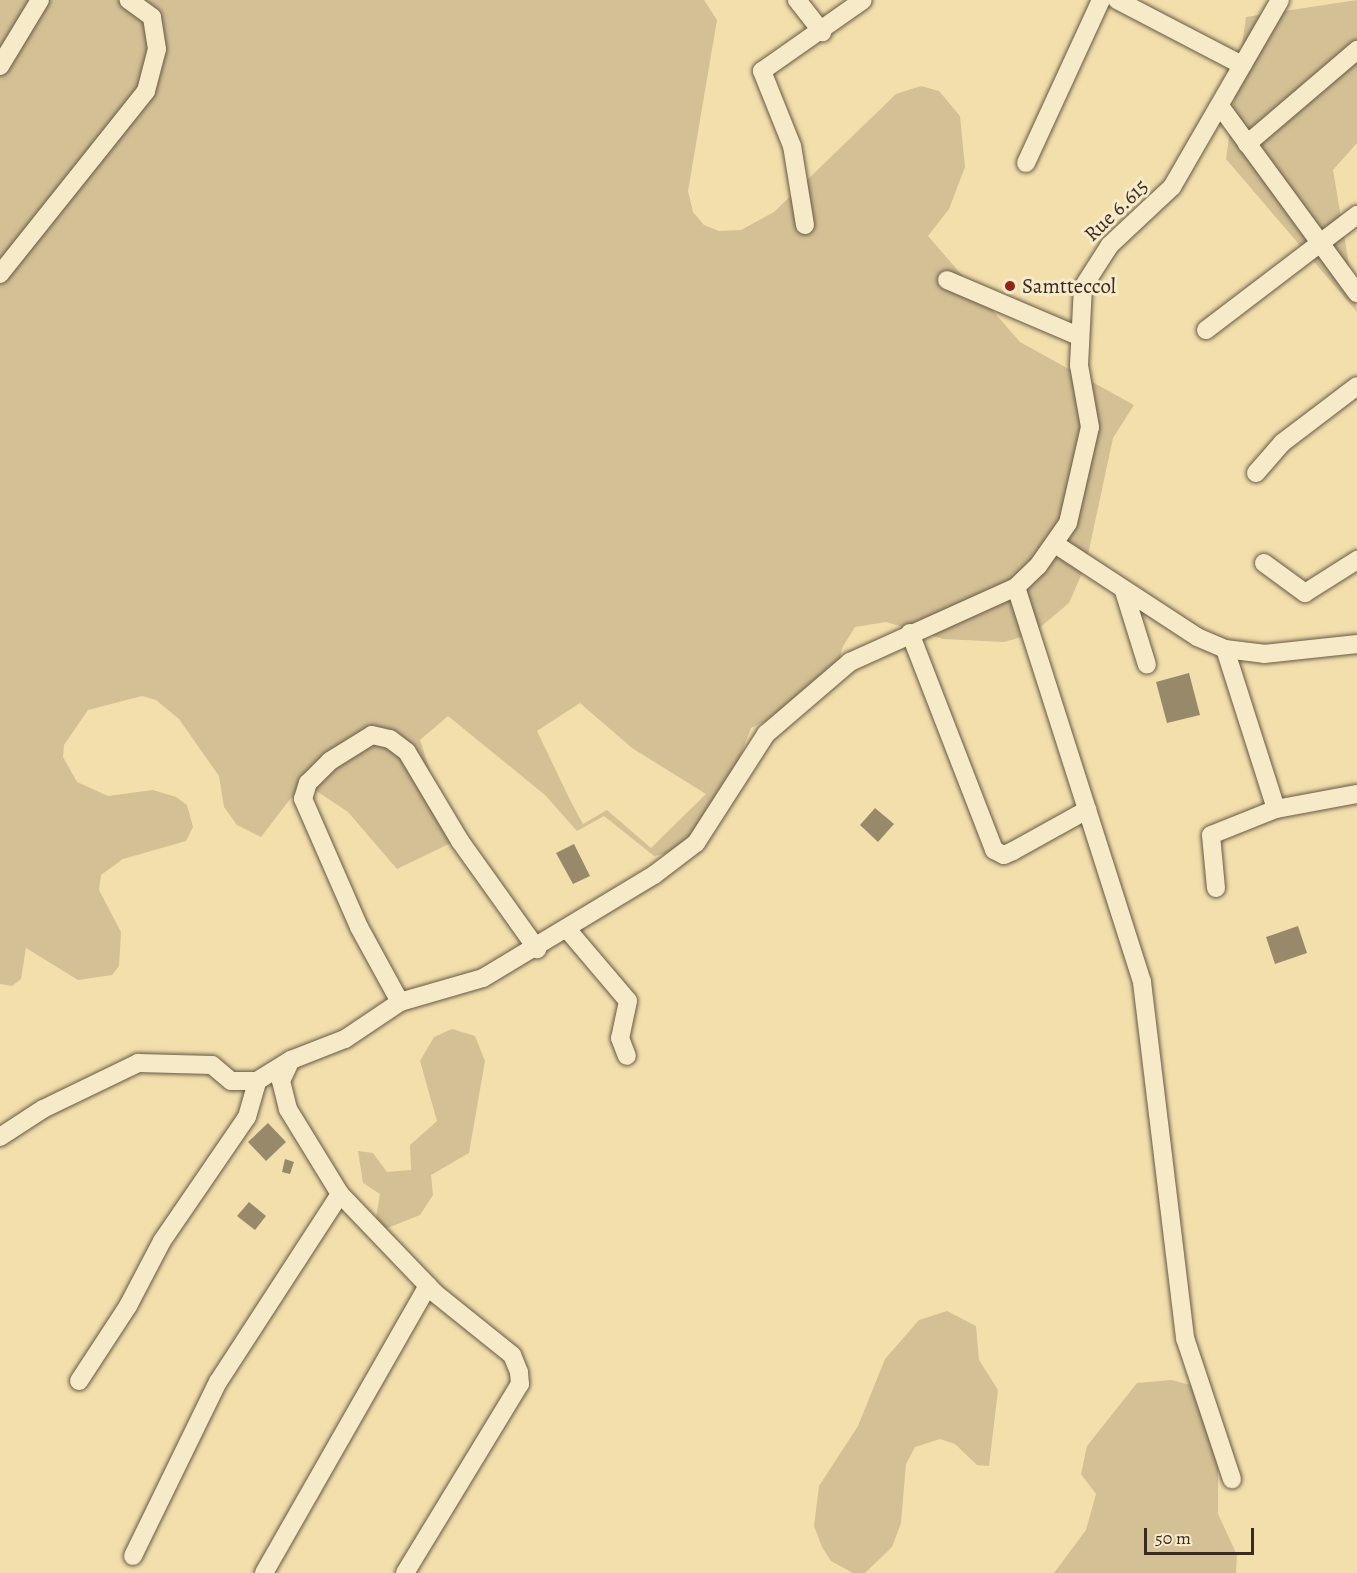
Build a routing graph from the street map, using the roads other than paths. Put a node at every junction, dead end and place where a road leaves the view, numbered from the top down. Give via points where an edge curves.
1 (40, 0) edge
2 (129, 0) edge
3 (797, 0) edge
4 (863, 0) edge
5 (1101, 0) edge
6 (1117, 0) edge
7 (1280, 0) edge
8 (822, 32) junction
9 (1357, 50) edge
10 (1242, 65) junction
11 (0, 66) edge
12 (1220, 106) junction
13 (1247, 144) junction
14 (1026, 163) dead end
15 (1357, 215) edge
16 (804, 225) dead end
17 (1318, 245) junction
18 (0, 274) edge
19 (946, 280) dead end
20 (1357, 293) edge
21 (1206, 330) dead end
22 (1078, 336) junction
23 (1357, 386) edge
24 (1256, 472) dead end
25 (1055, 544) junction
26 (1357, 560) edge
27 (1264, 563) dead end
28 (1016, 588) junction
29 (1124, 591) junction
30 (910, 633) junction
31 (1357, 644) edge
32 (1225, 649) junction
33 (1147, 665) dead end
34 (1357, 794) edge
35 (1276, 809) junction
36 (1087, 810) junction
37 (1216, 888) dead end
38 (567, 929) junction
39 (537, 949) junction
40 (400, 1002) junction
41 (627, 1056) dead end
42 (291, 1060) junction
43 (257, 1081) junction
44 (0, 1137) edge
45 (340, 1194) junction
46 (428, 1285) junction
47 (79, 1381) dead end
48 (1232, 1479) dead end
49 (133, 1556) dead end
50 (264, 1573) edge
51 (405, 1573) edge

1 - 11 street
2 - 18 street via 152,17 157,49 147,91
3 - 8 street
4 - 8 street
5 - 14 street
6 - 10 street
7 - 10 street, Rue 6.615
8 - 16 street via 762,71 792,146
9 - 13 street
10 - 12 street, Rue 6.615
12 - 13 street
12 - 22 street, Rue 6.615 via 1172,187 1092,265 1083,287
13 - 17 street
15 - 17 street
17 - 20 street
17 - 21 street
19 - 22 street
22 - 25 street, Rue 6.615 via 1090,428 1068,522
23 - 24 street via 1289,436
25 - 28 street, Rue 6.615
25 - 29 street
26 - 27 street via 1305,593
28 - 30 street
28 - 36 street
29 - 32 street
29 - 33 street
30 - 36 street via 994,850 1004,855 1013,852
30 - 38 street via 861,654 781,719 759,744 696,843
31 - 32 street via 1264,654
32 - 35 street
34 - 35 street
35 - 37 street via 1211,835
36 - 48 street via 1144,992 1158,1154 1185,1338
38 - 39 street
38 - 41 street via 628,1001 620,1038
39 - 40 street via 483,978
39 - 40 street via 460,841 407,752 390,739 372,735 330,760 308,783 303,799 359,927
40 - 42 street via 345,1039
42 - 43 street
42 - 45 street via 281,1081 288,1109
43 - 44 street via 231,1081 212,1065 180,1060 138,1063 43,1109
43 - 47 street via 247,1117 162,1240 128,1306
45 - 46 street
45 - 49 street via 218,1382
46 - 50 street
46 - 51 street via 512,1355 520,1384

